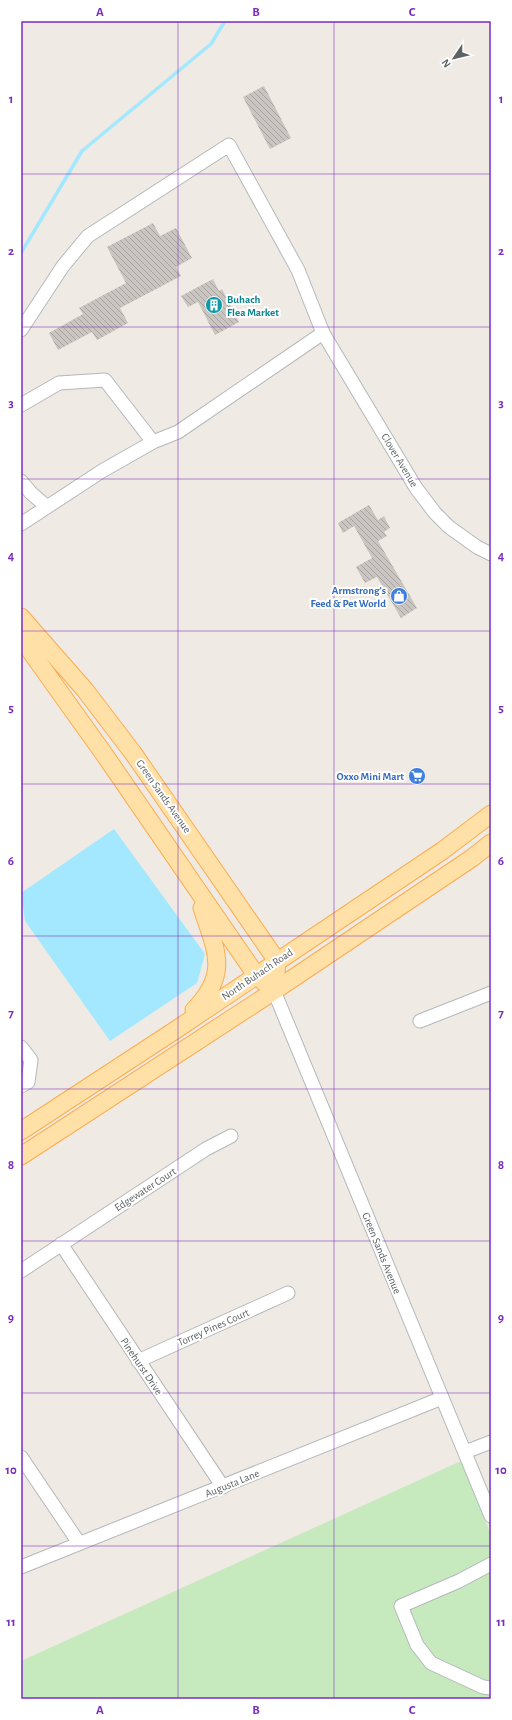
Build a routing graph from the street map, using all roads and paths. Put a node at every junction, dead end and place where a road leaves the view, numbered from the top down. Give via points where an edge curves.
1 (21, 330) edge
2 (323, 333) junction
3 (21, 405) edge
4 (153, 442) junction
5 (21, 481) edge
6 (47, 507) junction
7 (21, 524) edge
8 (491, 554) edge
9 (21, 617) edge
10 (22, 642) edge
11 (486, 819) edge
12 (491, 843) edge
13 (443, 877) junction
14 (197, 891) junction
15 (277, 961) junction
16 (256, 975) junction
17 (274, 991) junction
18 (491, 993) edge
19 (420, 1021) dead end
20 (174, 1031) junction
21 (21, 1047) edge
22 (21, 1086) edge
23 (21, 1131) edge
24 (231, 1136) dead end
25 (21, 1156) edge
26 (61, 1244) junction
27 (21, 1271) edge
28 (288, 1293) dead end
29 (138, 1361) junction
30 (442, 1398) junction
31 (491, 1442) edge
32 (465, 1452) junction
33 (21, 1457) edge
34 (223, 1486) junction
35 (491, 1516) edge
36 (79, 1543) junction
37 (491, 1564) edge
38 (21, 1566) edge
39 (491, 1688) edge

1 - 2 street, Clover Avenue via 63,266 88,236 229,145 298,270
2 - 4 street via 178,432
2 - 8 street, Clover Avenue via 416,488 449,527
3 - 4 street via 59,383 105,380
4 - 6 street
5 - 6 street
6 - 7 street
9 - 15 main road, Green Sands Avenue via 85,690 133,753
10 - 14 main road, Green Sands Avenue via 104,754
11 - 13 main road via 481,835 451,860
11 - 15 main road, North Buhach Road
12 - 13 main road, North Buhach Road
13 - 17 main road, North Buhach Road
14 - 16 main road, Green Sands Avenue
14 - 20 main road via 216,950 218,968 210,991
15 - 16 main road, North Buhach Road
15 - 17 main road, Green Sands Avenue
16 - 17 main road, Green Sands Avenue
16 - 20 main road, North Buhach Road
17 - 25 main road, North Buhach Road
17 - 30 street, Green Sands Avenue
18 - 19 street
20 - 23 main road, North Buhach Road
21 - 22 street via 30,1060 28,1082
24 - 26 street, Edgewater Court via 206,1149
26 - 27 street, Edgewater Court
26 - 29 street, Pinehurst Drive
28 - 29 street, Torrey Pines Court
29 - 34 street, Pinehurst Drive
30 - 32 street, Green Sands Avenue
30 - 34 street, Augusta Lane
31 - 32 street
32 - 35 street, Green Sands Avenue
33 - 36 street
34 - 36 street, Augusta Lane
36 - 38 street, Augusta Lane
37 - 39 street via 401,1606 417,1645 431,1663 483,1687

